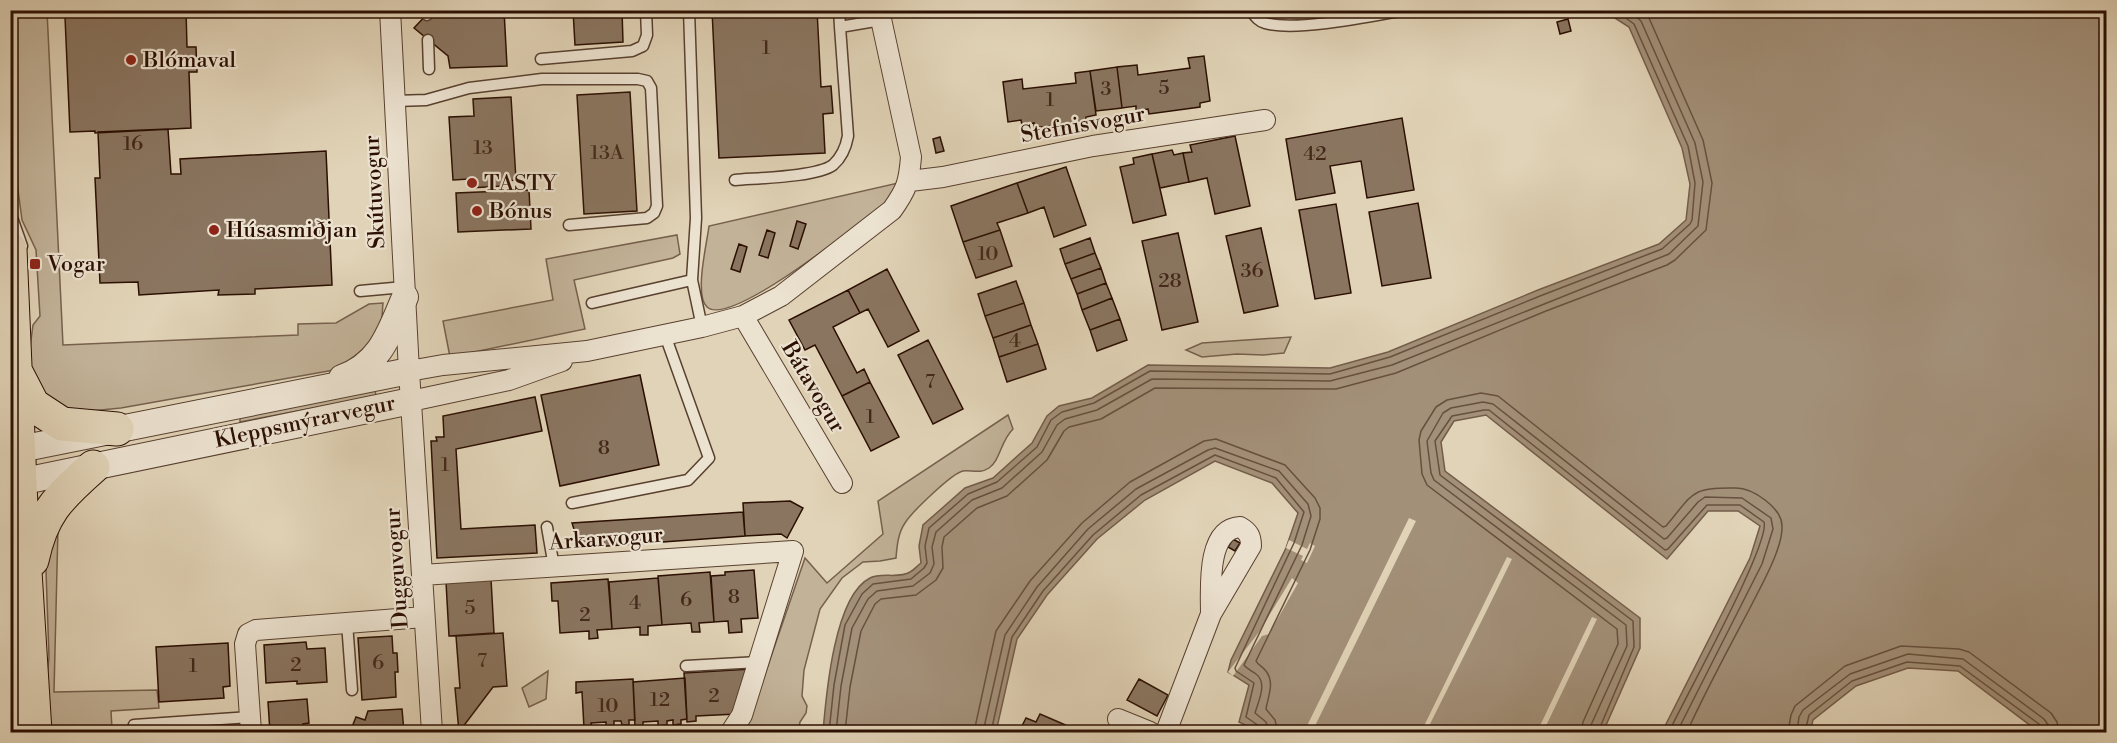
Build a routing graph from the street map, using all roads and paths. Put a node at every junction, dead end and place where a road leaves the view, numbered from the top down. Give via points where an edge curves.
1 (390, 10) edge
2 (646, 10) edge
3 (689, 10) edge
4 (839, 10) edge
5 (1151, 10) edge
6 (1251, 10) edge
7 (1405, 10) edge
8 (880, 15) edge
9 (840, 27) junction
10 (428, 40) dead end
11 (541, 59) dead end
12 (429, 69) dead end
13 (395, 101) junction
14 (1265, 120) dead end
15 (735, 180) dead end
16 (910, 181) junction
17 (10, 212) edge
18 (569, 225) dead end
19 (17, 254) edge
20 (692, 280) junction
21 (360, 291) dead end
22 (405, 292) junction
23 (592, 303) dead end
24 (743, 316) junction
25 (702, 327) junction
26 (665, 335) junction
27 (25, 337) dead end
28 (587, 351) junction
29 (16, 371) junction
30 (409, 371) junction
31 (311, 390) junction
32 (411, 401) junction
33 (117, 429) junction
34 (15, 450) edge
35 (93, 467) junction
36 (15, 483) edge
37 (842, 483) dead end
38 (572, 503) dead end
39 (547, 527) dead end
40 (554, 567) junction
41 (422, 575) junction
42 (26, 589) junction
43 (1211, 614) dead end
44 (424, 617) junction
45 (347, 623) junction
46 (759, 662) junction
47 (686, 666) dead end
48 (351, 690) dead end
49 (1118, 719) dead end
50 (251, 725) edge
51 (35, 732) edge
52 (134, 732) edge
53 (432, 732) edge
54 (731, 732) edge
55 (1150, 732) edge
56 (1166, 732) edge

1 - 13 street, Skútuvogur
2 - 11 lane via 647,35 643,46 632,51
3 - 20 lane via 696,218
4 - 9 lane
5 - 6 lane
6 - 7 lane via 1263,22 1293,25
8 - 9 lane
8 - 16 street via 911,157
9 - 15 lane via 848,136 844,152 820,172
10 - 12 lane
13 - 18 lane via 426,100 469,88 542,79 647,81 651,88 657,206 654,213 647,218
13 - 22 street, Skútuvogur
14 - 16 street, Stefnisvogur via 1093,146
16 - 24 street, Kleppsmýrarvegur via 892,210 781,296
17 - 19 lane via 24,250
19 - 29 highway
20 - 23 lane
20 - 25 lane
21 - 22 lane
22 - 30 street, Skútuvogur
22 - 31 street via 376,356 352,374
24 - 25 street, Kleppsmýrarvegur
24 - 37 street, Bátavogur
25 - 26 street, Kleppsmýrarvegur
26 - 28 street, Kleppsmýrarvegur
26 - 38 lane via 709,458 688,480
27 - 29 lane
28 - 30 street, Kleppsmýrarvegur
28 - 32 street, Kleppsmýrarvegur via 509,380
29 - 33 highway via 33,405 62,424
29 - 34 highway
30 - 31 street, Kleppsmýrarvegur
30 - 32 street, Dugguvogur
31 - 33 street, Kleppsmýrarvegur
32 - 35 street, Kleppsmýrarvegur
32 - 41 street, Dugguvogur
33 - 34 street, Kleppsmýrarvegur
34 - 36 highway
35 - 36 street, Kleppsmýrarvegur
35 - 42 highway via 66,489 45,519 37,536
36 - 42 highway
39 - 40 lane
40 - 41 street, Arkarvogur
40 - 46 street, Arkarvogur via 793,551
41 - 44 street, Dugguvogur
42 - 51 highway
43 - 56 street
44 - 45 street
44 - 53 street, Dugguvogur
45 - 48 lane
45 - 50 street via 256,630 248,634 245,644
46 - 47 lane
46 - 54 street via 742,715
49 - 55 street
50 - 52 lane via 134,725

